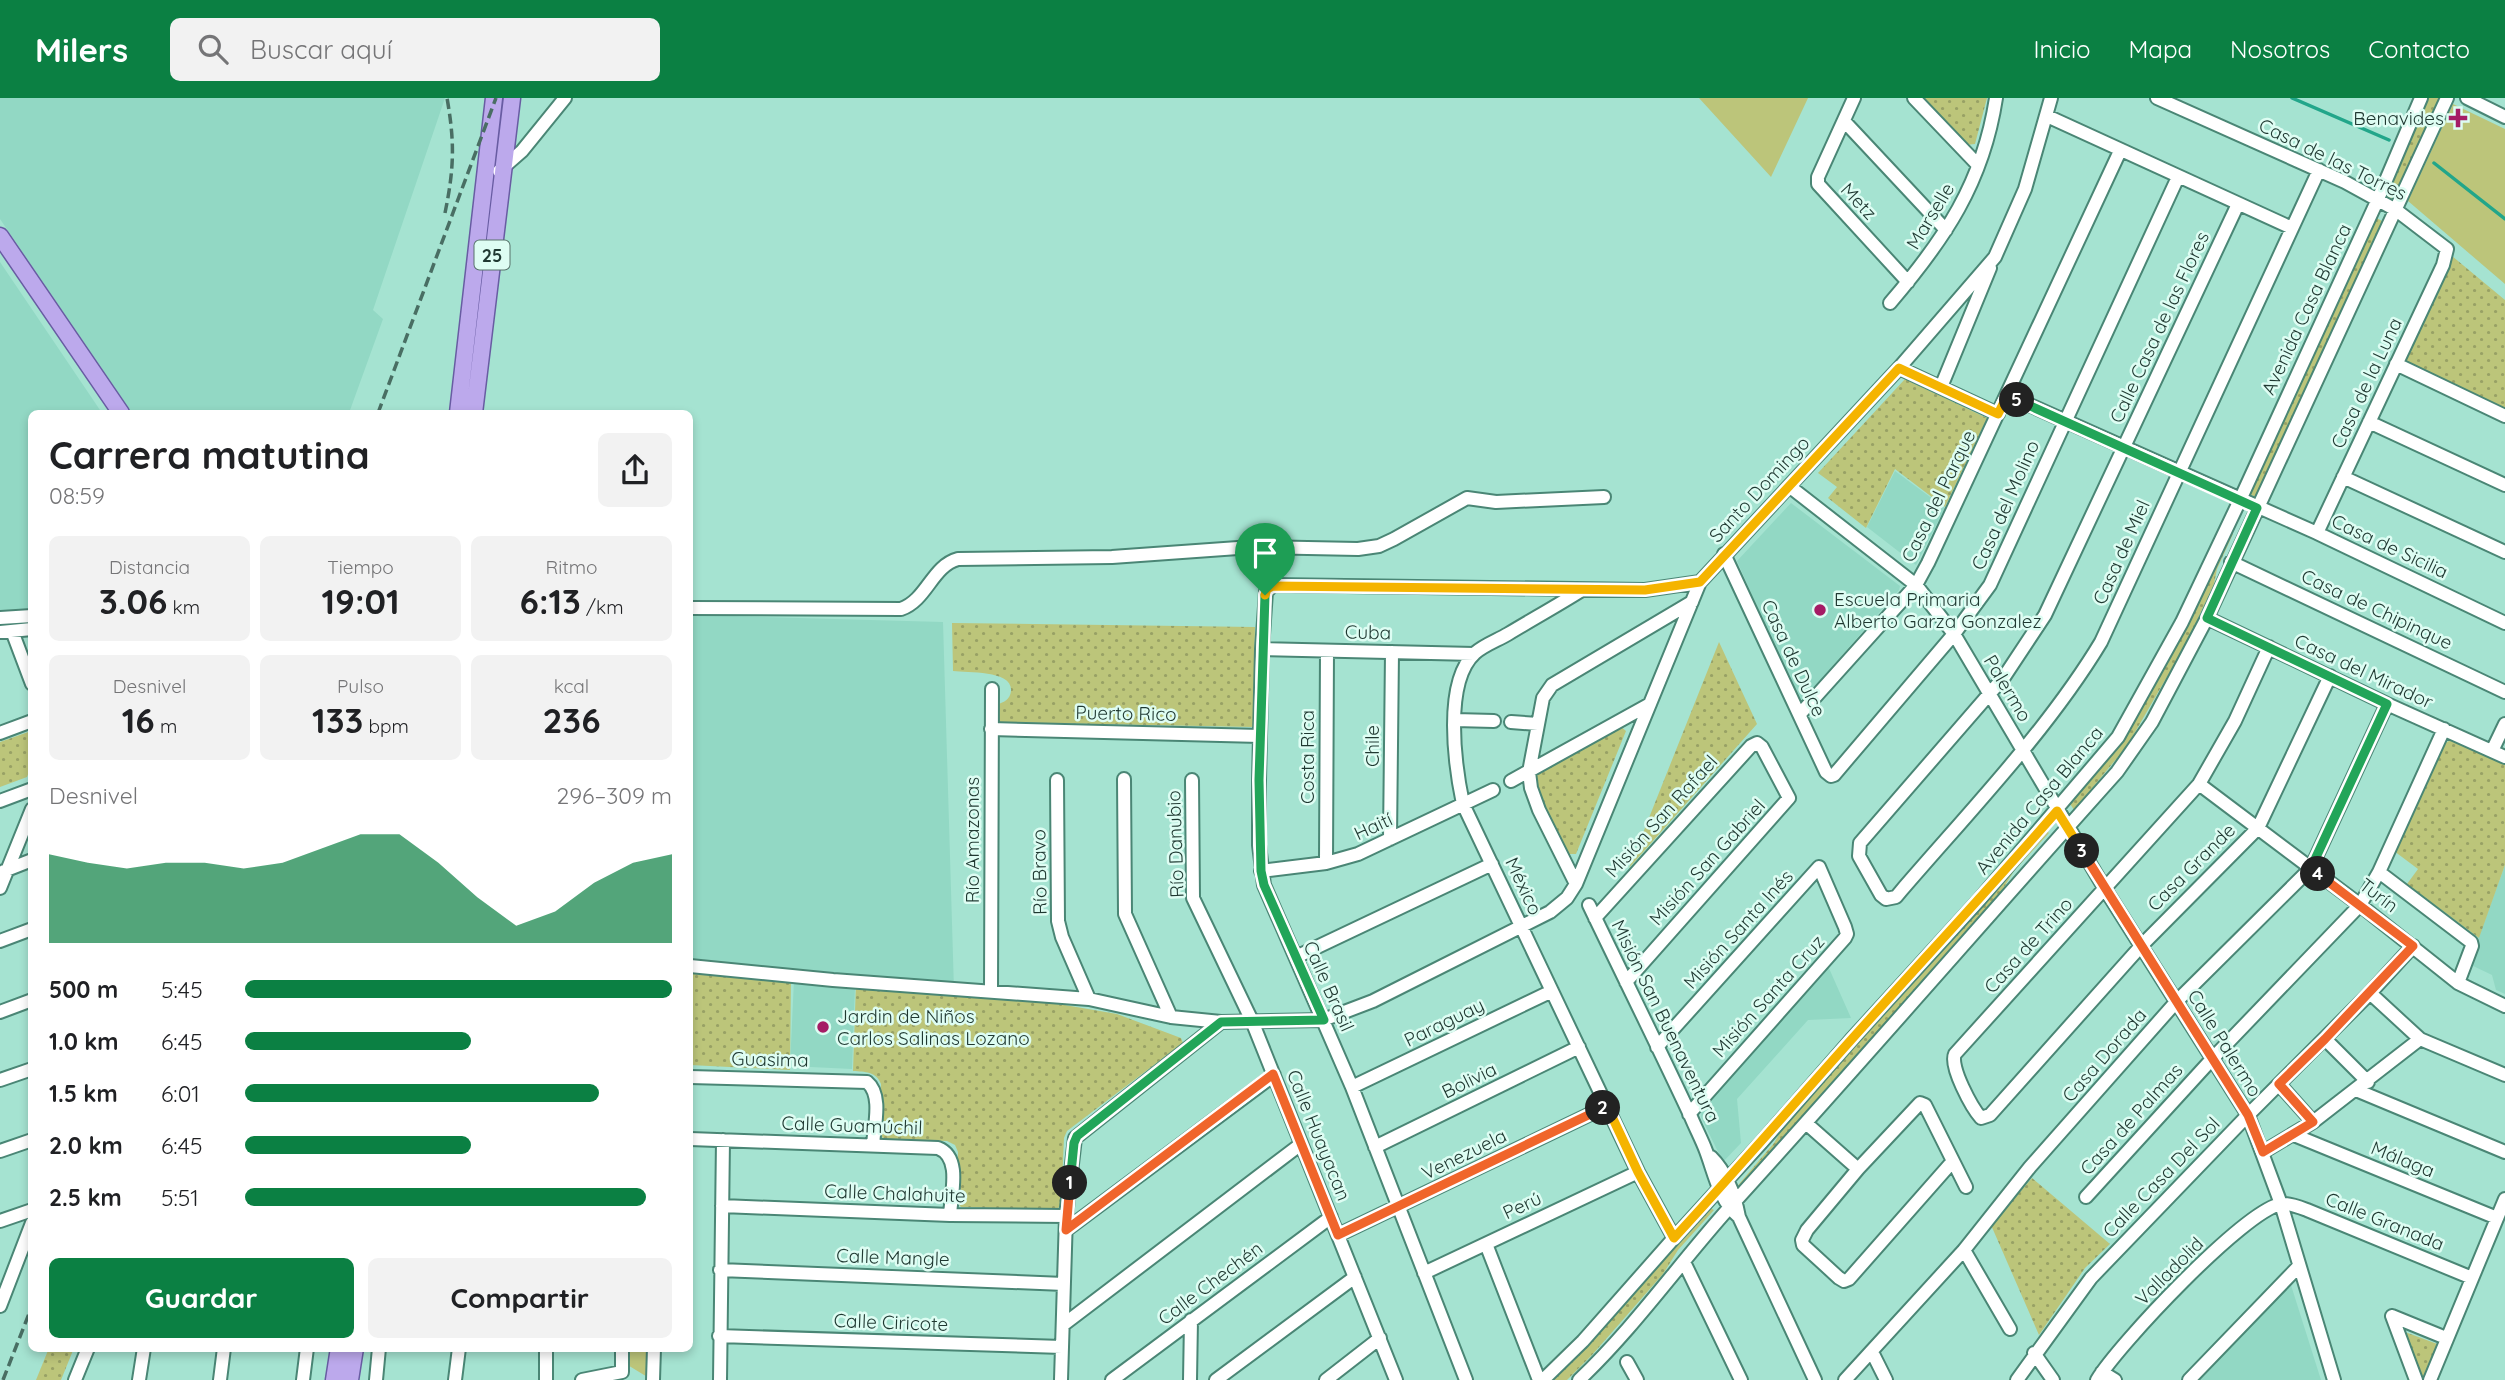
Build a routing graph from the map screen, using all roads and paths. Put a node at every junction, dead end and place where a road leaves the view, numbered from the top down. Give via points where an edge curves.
1 (494, 98) edge
2 (512, 98) edge
3 (565, 98) edge
4 (1854, 98) edge
5 (1914, 98) edge
6 (1996, 98) edge
7 (2051, 98) edge
8 (2157, 98) edge
9 (2421, 98) edge
10 (2447, 98) edge
11 (2467, 98) edge
12 (2047, 116) junction
13 (2505, 117) edge
14 (1844, 121) junction
15 (2120, 151) junction
16 (1978, 165) junction
17 (503, 169) junction
18 (2319, 170) junction
19 (485, 174) junction
20 (2178, 177) junction
21 (2378, 199) junction
22 (2238, 204) junction
23 (2396, 210) junction
24 (2292, 228) junction
25 (1946, 230) junction
26 (0, 236) edge
27 (2447, 249) joint
28 (1995, 257) junction
29 (1908, 282) junction
30 (1890, 303) dead end
31 (2396, 364) junction
32 (1899, 368) junction
33 (1941, 387) junction
34 (2007, 396) junction
35 (119, 410) edge
36 (458, 410) edge
37 (474, 410) edge
38 (1998, 414) junction
39 (2505, 416) edge
40 (2064, 421) junction
41 (2369, 422) junction
42 (2123, 448) junction
43 (2178, 472) junction
44 (2343, 477) junction
45 (2505, 485) edge
46 (1789, 486) junction
47 (1604, 497) dead end
48 (2240, 500) junction
49 (2257, 508) junction
50 (2317, 533) junction
51 (2505, 552) edge
52 (1724, 554) junction
53 (2231, 562) junction
54 (1700, 582) junction
55 (1916, 584) junction
56 (1583, 590) junction
57 (1692, 602) junction
58 (693, 608) edge
59 (28, 616) edge
60 (0, 618) edge
61 (2207, 618) junction
62 (2505, 623) edge
63 (28, 629) edge
64 (6, 631) edge
65 (1954, 634) junction
66 (2269, 647) junction
67 (1262, 649) junction
68 (1327, 651) junction
69 (1392, 652) junction
70 (1474, 654) junction
71 (28, 676) edge
72 (2330, 676) junction
73 (992, 689) dead end
74 (2505, 692) edge
75 (1988, 693) junction
76 (1650, 704) junction
77 (2387, 704) junction
78 (1800, 714) junction
79 (1455, 720) junction
80 (1494, 721) dead end
81 (28, 722) edge
82 (1511, 722) dead end
83 (1538, 724) junction
84 (2505, 724) edge
85 (991, 729) junction
86 (2444, 729) junction
87 (0, 733) edge
88 (1260, 736) junction
89 (1757, 743) joint
90 (2022, 749) junction
91 (2492, 751) junction
92 (2505, 757) edge
93 (1529, 772) junction
94 (1831, 776) joint
95 (1124, 779) dead end
96 (1057, 780) dead end
97 (1192, 780) dead end
98 (1511, 781) dead end
99 (2199, 784) junction
100 (28, 790) edge
101 (1493, 790) dead end
102 (0, 801) edge
103 (1463, 804) junction
104 (2057, 811) junction
105 (28, 818) edge
106 (2067, 827) junction
107 (2258, 828) junction
108 (1390, 839) junction
109 (28, 862) edge
110 (1326, 863) junction
111 (1492, 864) junction
112 (1819, 867) joint
113 (2311, 868) junction
114 (4, 871) edge
115 (1261, 871) junction
116 (2379, 872) junction
117 (1576, 884) junction
118 (0, 888) edge
119 (2105, 890) junction
120 (1885, 898) joint
121 (1589, 905) dead end
122 (2360, 905) junction
123 (1595, 918) junction
124 (1521, 925) junction
125 (28, 930) edge
126 (0, 941) edge
127 (2141, 946) junction
128 (2413, 946) junction
129 (1296, 957) junction
130 (693, 966) edge
131 (1626, 982) junction
132 (2458, 983) junction
133 (991, 990) junction
134 (1552, 991) junction
135 (2370, 993) junction
136 (1089, 999) junction
137 (28, 1002) edge
138 (2176, 1002) junction
139 (2505, 1006) edge
140 (0, 1012) edge
141 (1171, 1017) junction
142 (1324, 1020) junction
143 (1252, 1021) junction
144 (1221, 1022) junction
145 (2325, 1039) junction
146 (2420, 1039) junction
147 (1579, 1047) junction
148 (1657, 1047) junction
149 (2212, 1059) junction
150 (28, 1070) edge
151 (1273, 1074) junction
152 (2505, 1075) edge
153 (693, 1077) edge
154 (0, 1080) edge
155 (2368, 1082) junction
156 (2279, 1084) junction
157 (1352, 1087) junction
158 (2356, 1090) junction
159 (1607, 1106) junction
160 (1689, 1114) junction
161 (2248, 1115) junction
162 (1981, 1118) joint
163 (2313, 1122) junction
164 (1807, 1124) junction
165 (2294, 1135) junction
166 (693, 1139) edge
167 (723, 1140) junction
168 (28, 1141) edge
169 (1301, 1144) junction
170 (873, 1145) junction
171 (1375, 1147) junction
172 (0, 1151) edge
173 (2263, 1152) junction
174 (2505, 1152) edge
175 (1953, 1161) junction
176 (1858, 1169) junction
177 (1638, 1172) junction
178 (1723, 1185) junction
179 (1966, 1187) dead end
180 (2086, 1197) dead end
181 (2505, 1199) edge
182 (2281, 1204) junction
183 (722, 1206) junction
184 (1398, 1208) junction
185 (1735, 1209) junction
186 (28, 1211) edge
187 (950, 1215) junction
188 (1066, 1216) junction
189 (1331, 1217) junction
190 (2497, 1219) junction
191 (0, 1221) edge
192 (1066, 1230) junction
193 (28, 1233) edge
194 (1338, 1235) junction
195 (1674, 1238) junction
196 (1486, 1244) junction
197 (1964, 1250) junction
198 (1684, 1262) junction
199 (2300, 1266) junction
200 (720, 1270) junction
201 (1423, 1273) junction
202 (1355, 1277) junction
203 (2472, 1278) junction
204 (1064, 1283) junction
205 (3, 1293) edge
206 (0, 1306) edge
207 (1191, 1320) junction
208 (1063, 1325) junction
209 (2010, 1329) dead end
210 (719, 1336) junction
211 (1380, 1338) junction
212 (2446, 1339) junction
213 (1062, 1347) junction
214 (86, 1352) edge
215 (143, 1352) edge
216 (224, 1352) edge
217 (306, 1352) edge
218 (338, 1352) edge
219 (354, 1352) edge
220 (379, 1352) edge
221 (458, 1352) edge
222 (546, 1352) edge
223 (622, 1352) edge
224 (654, 1352) edge
225 (1872, 1352) junction
226 (2034, 1353) junction
227 (1627, 1362) dead end
228 (1125, 1376) edge
229 (2099, 1376) edge
230 (75, 1380) edge
231 (139, 1380) edge
232 (220, 1380) edge
233 (303, 1380) edge
234 (334, 1380) edge
235 (350, 1380) edge
236 (376, 1380) edge
237 (455, 1380) edge
238 (546, 1380) edge
239 (582, 1380) edge
240 (653, 1380) edge
241 (720, 1380) edge
242 (1061, 1380) edge
243 (1112, 1380) edge
244 (1190, 1380) edge
245 (1216, 1380) edge
246 (1326, 1380) edge
247 (1396, 1380) edge
248 (1466, 1380) edge
249 (1541, 1380) edge
250 (1579, 1380) edge
251 (1637, 1380) edge
252 (1741, 1380) edge
253 (1815, 1380) edge
254 (1845, 1380) edge
255 (1886, 1380) edge
256 (2017, 1380) edge
257 (2053, 1380) edge
258 (2115, 1380) edge
259 (2189, 1380) edge
260 (2334, 1380) edge
261 (2416, 1380) edge
262 (2430, 1380) edge

1 - 19 main road, 25
2 - 17 main road, 25
3 - 17 street
4 - 14 street, Metz
5 - 16 street
6 - 16 street, Marselle
7 - 12 street, Santo Domingo
8 - 18 street, Casa de las Torres
9 - 21 street, Avenida Casa Blanca
10 - 23 street, Avenida Casa Blanca
11 - 13 street
12 - 15 street
12 - 28 street, Santo Domingo via 2021,198
14 - 25 street
14 - 29 street, Metz via 1818,177 1819,187
15 - 20 street
15 - 34 street, Casa del Parque
16 - 25 street, Marselle
17 - 19 street
17 - 37 main road, 25
18 - 21 street, Casa de las Torres
18 - 24 street, Casa de Miel
19 - 36 main road, 25
20 - 22 street
20 - 40 street, Casa del Molino
21 - 23 street, Casa de las Torres
21 - 48 street, Avenida Casa Blanca
22 - 24 street
22 - 42 street, Calle Casa de las Flores
23 - 27 street, Casa de las Torres
23 - 49 street, Avenida Casa Blanca
24 - 43 street, Casa de Miel
25 - 29 street, Marselle
26 - 35 main road
27 - 31 street, Casa de la Luna
28 - 32 street, Santo Domingo
28 - 33 street
29 - 30 street, Marselle
31 - 39 street
31 - 41 street, Casa de la Luna
32 - 33 street
32 - 46 street, Santo Domingo
33 - 38 street
34 - 38 street, Casa del Parque
34 - 40 street, Casa de Sicilia
38 - 55 street, Casa del Parque
40 - 42 street, Casa de Sicilia
40 - 65 street, Casa del Molino via 1990,584
41 - 44 street, Casa de la Luna
41 - 45 street
42 - 43 street, Casa de Sicilia
42 - 75 street, Calle Casa de las Flores via 2045,615 2018,658
43 - 48 street, Casa de Sicilia
43 - 90 street, Casa de Miel via 2101,642 2079,678
44 - 50 street, Casa de la Luna
44 - 51 street
46 - 52 street, Santo Domingo
46 - 55 street, Palermo
47 - 58 street via 1496,502 1467,498 1394,539 1358,549 1252,547 1112,557 958,559 946,564 919,598 901,609
48 - 49 street, Casa de Sicilia
48 - 104 street, Avenida Casa Blanca via 2182,622 2118,737
49 - 50 street, Casa de Sicilia
49 - 53 street, Avenida Casa Blanca
50 - 62 street, Casa de Sicilia
52 - 54 street, Santo Domingo
52 - 78 street, Casa de Dulce
53 - 61 street, Avenida Casa Blanca
53 - 74 street, Casa de Chipinque
54 - 56 street via 1645,590
54 - 57 street, Santo Domingo
55 - 65 street, Palermo
55 - 78 street, Casa del Parque
56 - 67 street, Calle Brasil via 1273,586 1265,595
56 - 70 street
57 - 76 street, Santo Domingo
57 - 83 street via 1552,685 1542,698
59 - 60 street
61 - 66 street, Casa del Mirador
61 - 106 street, Avenida Casa Blanca via 2139,742
63 - 64 street
64 - 71 street
65 - 75 street, Palermo
65 - 94 street, Casa del Molino
66 - 72 street, Casa del Mirador
66 - 99 street, Casa de Trino
67 - 68 street, Cuba
67 - 88 street, Calle Brasil
68 - 69 street, Cuba
68 - 110 street, Costa Rica
69 - 70 street, Cuba
69 - 108 street, Chile
70 - 79 street, México via 1458,686
72 - 77 street, Casa del Mirador
72 - 107 street, Casa Grande
73 - 85 street, Río Amazonas
75 - 90 street, Palermo
75 - 120 street, Calle Casa de las Flores via 1858,847
76 - 93 street
76 - 117 street, Santo Domingo
77 - 86 street, Casa del Mirador
77 - 113 street, Casa Dorada
78 - 94 street, Casa de Dulce
79 - 80 street
79 - 103 street, México
81 - 87 street
82 - 83 street
83 - 93 street
84 - 91 street
85 - 88 street, Puerto Rico
85 - 133 street, Río Amazonas
86 - 91 street, Casa del Mirador
86 - 116 street, Casa de Palmas
88 - 115 street, Calle Brasil
89 - 123 street, Misión San Rafael
89 - 131 street, Misión San Gabriel via 1789,799
90 - 104 street, Palermo
90 - 120 street, Casa de Miel via 1896,897
91 - 92 street, Casa del Mirador
93 - 98 street
93 - 117 street via 1534,798
95 - 141 street via 1125,914
96 - 136 street, Río Bravo via 1058,921
97 - 143 street, Río Danubio via 1193,898
99 - 107 street, Turín
99 - 119 street, Casa de Trino
100 - 102 street
101 - 103 street, Haití
103 - 108 street, Haití
103 - 111 street, México
104 - 106 street, Palermo
104 - 178 street, Avenida Casa Blanca
105 - 114 street
106 - 119 street, Calle Palermo
106 - 164 street, Avenida Casa Blanca
107 - 113 street, Turín
107 - 127 street, Casa Grande
108 - 110 street, Haití
109 - 114 street
110 - 115 street, Haití
111 - 124 street, México
111 - 129 street
112 - 148 street, Misión Santa Inés
112 - 160 street, Misión Santa Cruz via 1847,934
113 - 122 street, Turín
113 - 138 street, Casa Dorada
114 - 118 street
115 - 129 street, Calle Brasil
116 - 122 street, Casa de Palmas
116 - 132 street via 2472,943
117 - 124 street via 1559,905
119 - 127 street, Calle Palermo
119 - 162 street, Casa de Trino via 1952,1059
121 - 123 street, Misión San Buenaventura
122 - 128 street, Turín
122 - 149 street, Casa de Palmas
123 - 131 street, Misión San Buenaventura
124 - 134 street, México
124 - 142 street via 1373,1001
125 - 126 street
127 - 138 street, Calle Palermo
127 - 162 street, Casa Grande via 1990,1115
128 - 132 street, Turín
128 - 135 street, Calle Casa Del Sol
129 - 142 street, Calle Brasil
130 - 133 street
131 - 148 street, Misión San Buenaventura
132 - 139 street, Turín
133 - 136 street
134 - 147 street, México
134 - 157 street, Paraguay
135 - 145 street, Calle Casa Del Sol
135 - 146 street
136 - 141 street
137 - 140 street
138 - 149 street, Calle Palermo
138 - 197 street, Casa Dorada via 2030,1167
141 - 144 street
142 - 143 street
142 - 157 street, Calle Brasil
143 - 144 street
143 - 151 street, Calle Huayacan
144 - 188 street via 1077,1136
145 - 155 street
145 - 156 street, Calle Casa Del Sol
146 - 152 street
146 - 155 street
147 - 159 street, México
147 - 171 street, Bolivia
148 - 160 street, Misión San Buenaventura
149 - 161 street, Calle Palermo
149 - 180 street, Casa de Palmas
150 - 154 street
151 - 169 street, Calle Huayacan
151 - 192 street
153 - 170 street, Guasima via 867,1082 875,1095
155 - 158 street
156 - 161 street, Calle Casa Del Sol
156 - 163 street
157 - 171 street, Calle Brasil
158 - 163 street
158 - 174 street
159 - 177 street, México
159 - 184 street, Venezuela
160 - 178 street, Misión San Buenaventura via 1707,1154 1716,1161
161 - 173 street, Calle Palermo
161 - 226 street, Calle Casa Del Sol via 2091,1278
163 - 165 street
164 - 176 street
164 - 185 street, Avenida Casa Blanca
165 - 173 street
165 - 190 street, Málaga
166 - 167 street, Calle Guamúchil
167 - 170 street, Calle Guamúchil
167 - 183 street
168 - 172 street
169 - 189 street, Calle Huayacan
169 - 208 street
170 - 187 street, Calle Guamúchil via 933,1147 947,1153 953,1169
171 - 184 street, Calle Brasil
173 - 182 street, Calle Palermo
175 - 176 street via 1922,1103
175 - 176 street via 1844,1281 1806,1249 1802,1240
175 - 179 street
177 - 195 street, México
177 - 196 street, Perú
178 - 185 street, Misión San Buenaventura
178 - 195 street, Avenida Casa Blanca
181 - 190 street
182 - 199 street, Calle Palermo
182 - 203 street, Calle Granada via 2307,1209
182 - 229 street, Valladolid via 2233,1233 2133,1334
183 - 187 street, Calle Chalahuite
183 - 200 street
184 - 194 street, Venezuela
184 - 201 street, Calle Brasil
185 - 198 street, Avenida Casa Blanca
185 - 253 street, Misión San Buenaventura
186 - 191 street
187 - 188 street, Calle Chalahuite
188 - 192 street
189 - 194 street, Calle Huayacan
189 - 207 street, Calle Chechén
190 - 203 street
192 - 204 street
193 - 205 street
194 - 202 street, Calle Huayacan
195 - 249 street, Avenida Casa Blanca via 1583,1341
196 - 201 street, Perú
196 - 249 street
197 - 209 street
197 - 225 street, Casa Dorada
198 - 250 street, Avenida Casa Blanca
198 - 252 street
199 - 259 street
199 - 260 street, Calle Palermo
200 - 204 street, Calle Mangle
200 - 210 street
201 - 248 street, Calle Brasil
202 - 211 street, Calle Huayacan
202 - 245 street
203 - 212 street
204 - 208 street
205 - 206 street
207 - 228 street, Calle Chechén
207 - 244 street
208 - 213 street
210 - 213 street, Calle Ciricote
210 - 241 street
211 - 246 street
211 - 247 street, Calle Huayacan
212 - 261 street via 2392,1316
212 - 262 street
213 - 242 street
214 - 230 street
215 - 231 street
216 - 232 street
217 - 233 street
218 - 234 main road
219 - 235 main road
220 - 236 street
221 - 237 street
222 - 238 street
223 - 239 street via 622,1372
224 - 240 street
225 - 254 street, Casa Dorada
225 - 255 street
226 - 256 street, Calle Casa Del Sol
226 - 257 street
227 - 251 street
228 - 243 street, Calle Chechén
229 - 258 street

